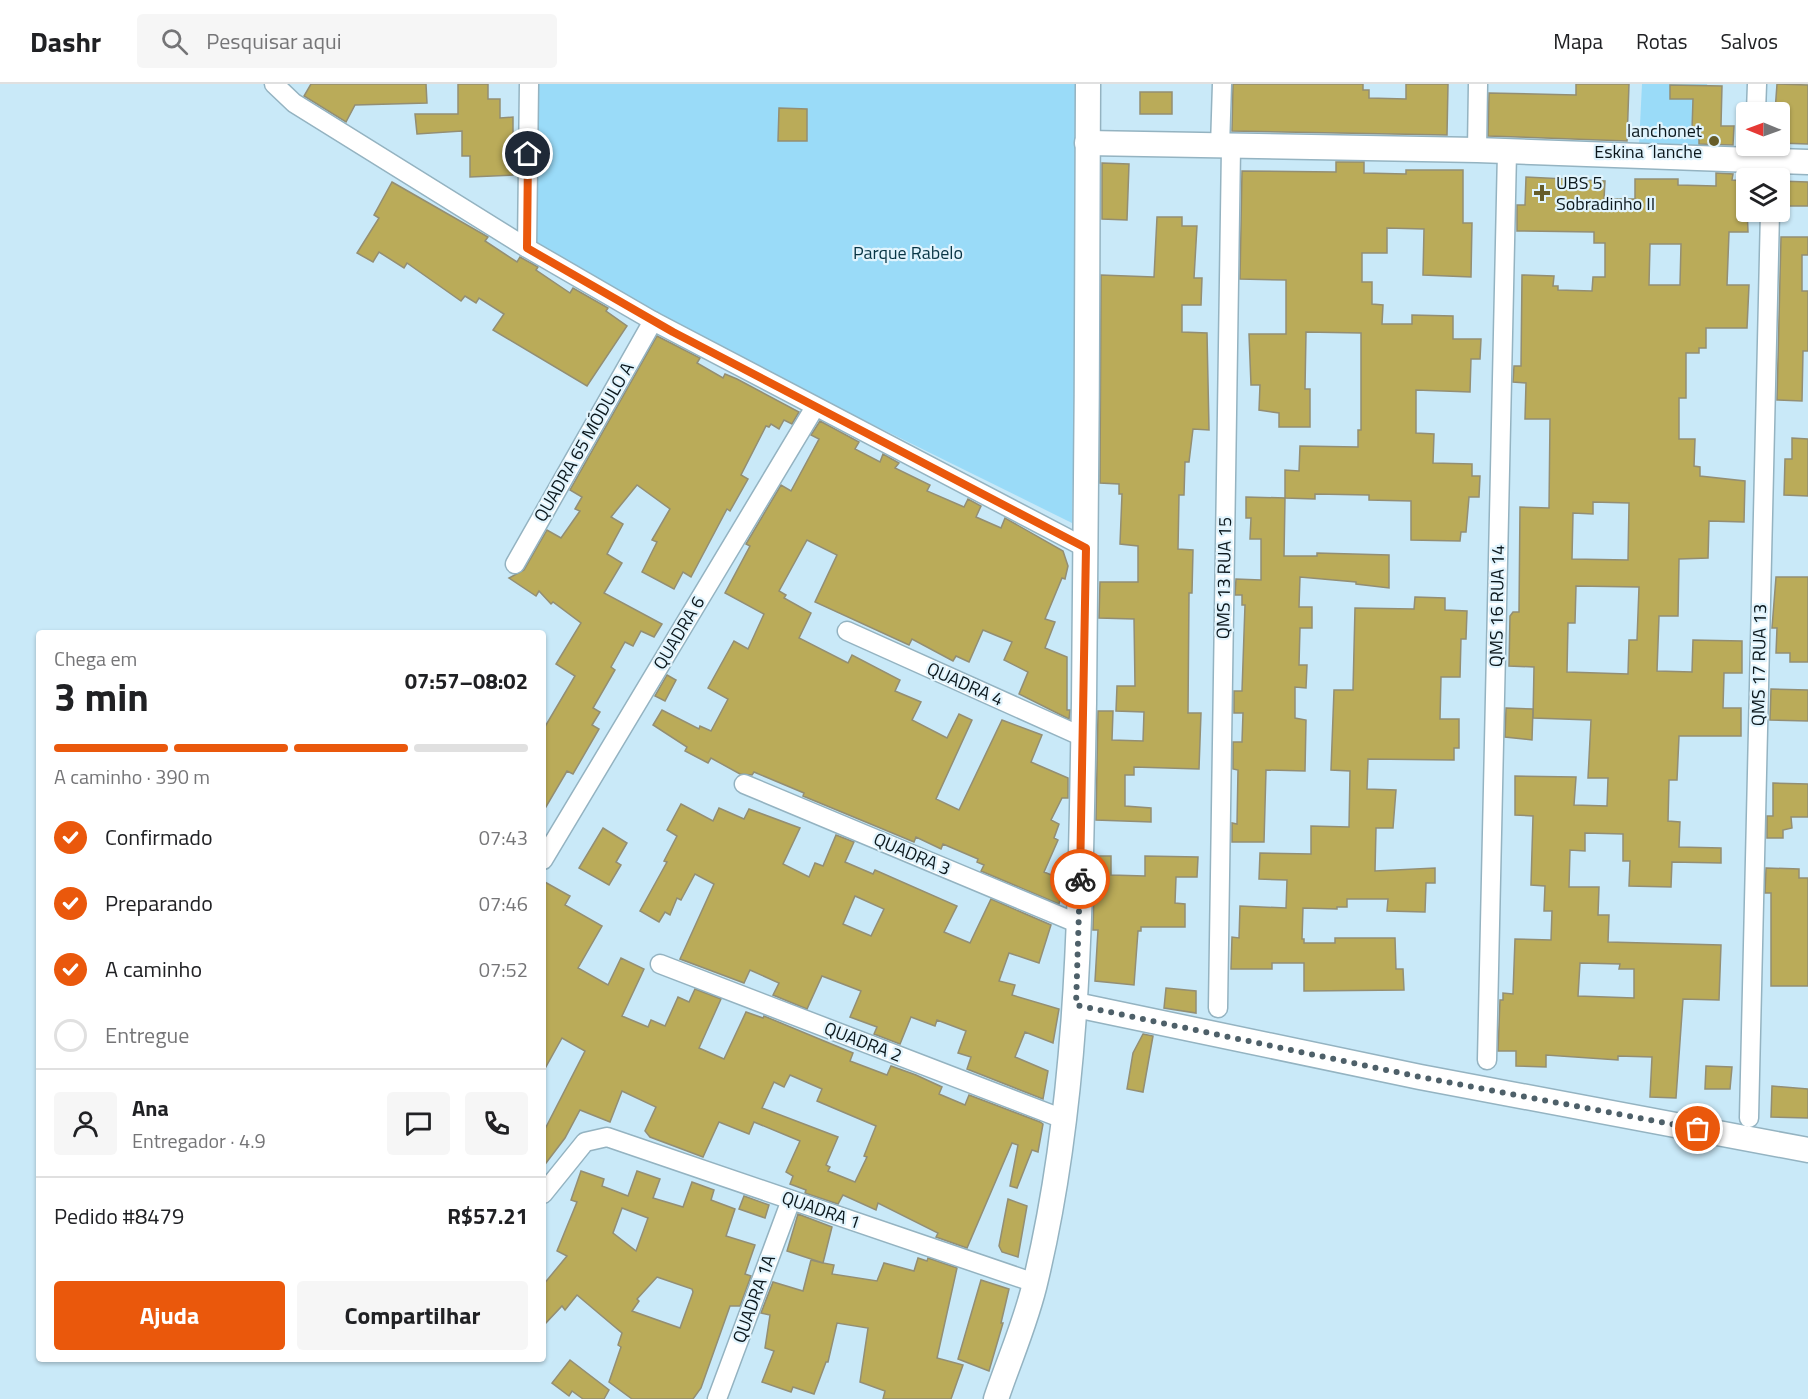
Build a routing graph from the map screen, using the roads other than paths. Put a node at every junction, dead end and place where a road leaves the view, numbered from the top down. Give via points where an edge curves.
1 (274, 84) edge
2 (294, 84) edge
3 (529, 84) edge
4 (1088, 84) edge
5 (1222, 84) edge
6 (1478, 84) edge
7 (1757, 84) edge
8 (294, 102) junction
9 (1756, 102) edge
10 (1088, 143) junction
11 (1225, 147) junction
12 (1477, 150) junction
13 (1507, 152) junction
14 (1763, 161) edge
15 (1808, 162) edge
16 (1770, 222) edge
17 (527, 248) junction
18 (653, 321) junction
19 (815, 407) junction
20 (1086, 548) junction
21 (515, 564) dead end
22 (848, 631) dead end
23 (1083, 737) junction
24 (744, 784) dead end
25 (546, 855) edge
26 (1079, 924) junction
27 (660, 964) dead end
28 (1076, 1005) junction
29 (1218, 1008) dead end
30 (1487, 1060) dead end
31 (1749, 1118) dead end
32 (1066, 1120) junction
33 (1808, 1150) edge
34 (546, 1190) edge
35 (791, 1200) junction
36 (1035, 1283) junction
37 (717, 1399) edge
38 (996, 1399) edge

1 - 8 street
2 - 8 street
3 - 17 street
4 - 10 street
5 - 11 street, QMS 13 RUA 15
6 - 12 street
7 - 9 street
8 - 17 street
10 - 11 street
10 - 20 street
11 - 12 street
11 - 29 street, QMS 13 RUA 15
12 - 13 street
13 - 14 street
13 - 30 street, QMS 16 RUA 14
14 - 15 street
16 - 31 street, QMS 17 RUA 13
17 - 18 street
18 - 19 street
18 - 21 street, QUADRA 65 MÓDULO A
19 - 20 street
19 - 25 street, QUADRA 6
20 - 23 street
22 - 23 street, QUADRA 4
23 - 26 street
24 - 26 street, QUADRA 3
26 - 28 street
27 - 32 street, QUADRA 2
28 - 32 street
28 - 33 street via 1420,1077
32 - 36 street
34 - 35 street, QUADRA 1 via 585,1142 607,1137
35 - 36 street, QUADRA 1
35 - 37 street, QUADRA 1A
36 - 38 street

